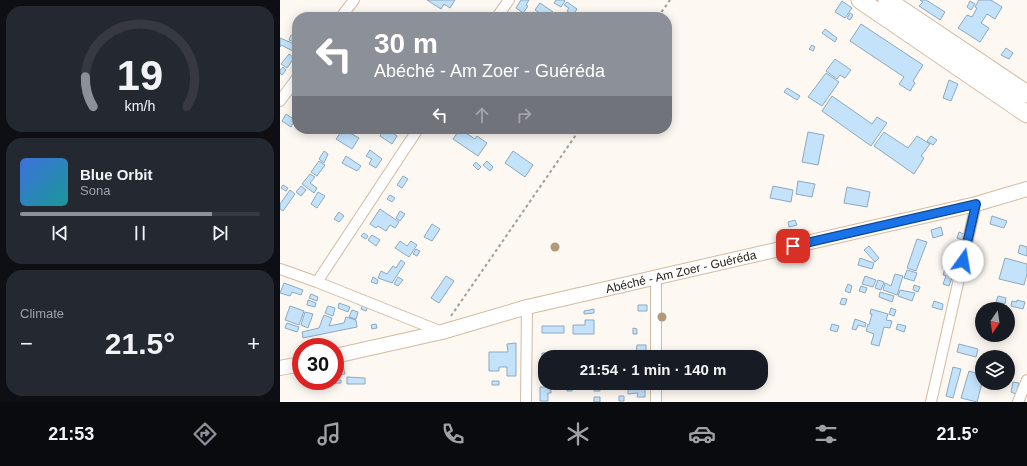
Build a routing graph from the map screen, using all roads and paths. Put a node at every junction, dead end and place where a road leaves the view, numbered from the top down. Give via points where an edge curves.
1 (354, 0) edge
2 (509, 0) edge
3 (670, 0) edge
4 (860, 0) edge
5 (886, 0) edge
6 (345, 12) edge
7 (501, 12) edge
8 (662, 12) edge
9 (941, 47) junction
10 (292, 85) edge
11 (1027, 94) edge
12 (280, 102) edge
13 (1027, 114) edge
14 (415, 134) edge
15 (577, 134) edge
16 (1027, 189) edge
17 (976, 204) junction
18 (280, 269) edge
19 (656, 278) junction
20 (317, 282) junction
21 (527, 307) junction
22 (442, 332) junction
23 (656, 350) edge
24 (344, 354) edge
25 (292, 366) edge
26 (280, 368) edge
27 (1027, 380) edge
28 (656, 390) edge
29 (526, 402) edge
30 (656, 402) edge
31 (931, 402) edge
32 (1018, 402) edge

1 - 6 street
2 - 7 street
3 - 8 path
4 - 9 highway
5 - 9 highway
9 - 11 highway
9 - 13 highway
10 - 12 street
14 - 20 street
15 - 22 path via 445,324
16 - 17 main road, Abéché - Am Zoer - Guéréda
17 - 19 main road, Abéché - Am Zoer - Guéréda
17 - 31 street
18 - 20 street
19 - 21 main road, Abéché - Am Zoer - Guéréda
19 - 23 street
20 - 22 street
21 - 22 main road, Abéché - Am Zoer - Guéréda
21 - 29 street
22 - 24 main road, Abéché - Am Zoer - Guéréda
25 - 26 main road
27 - 32 street
28 - 30 street

